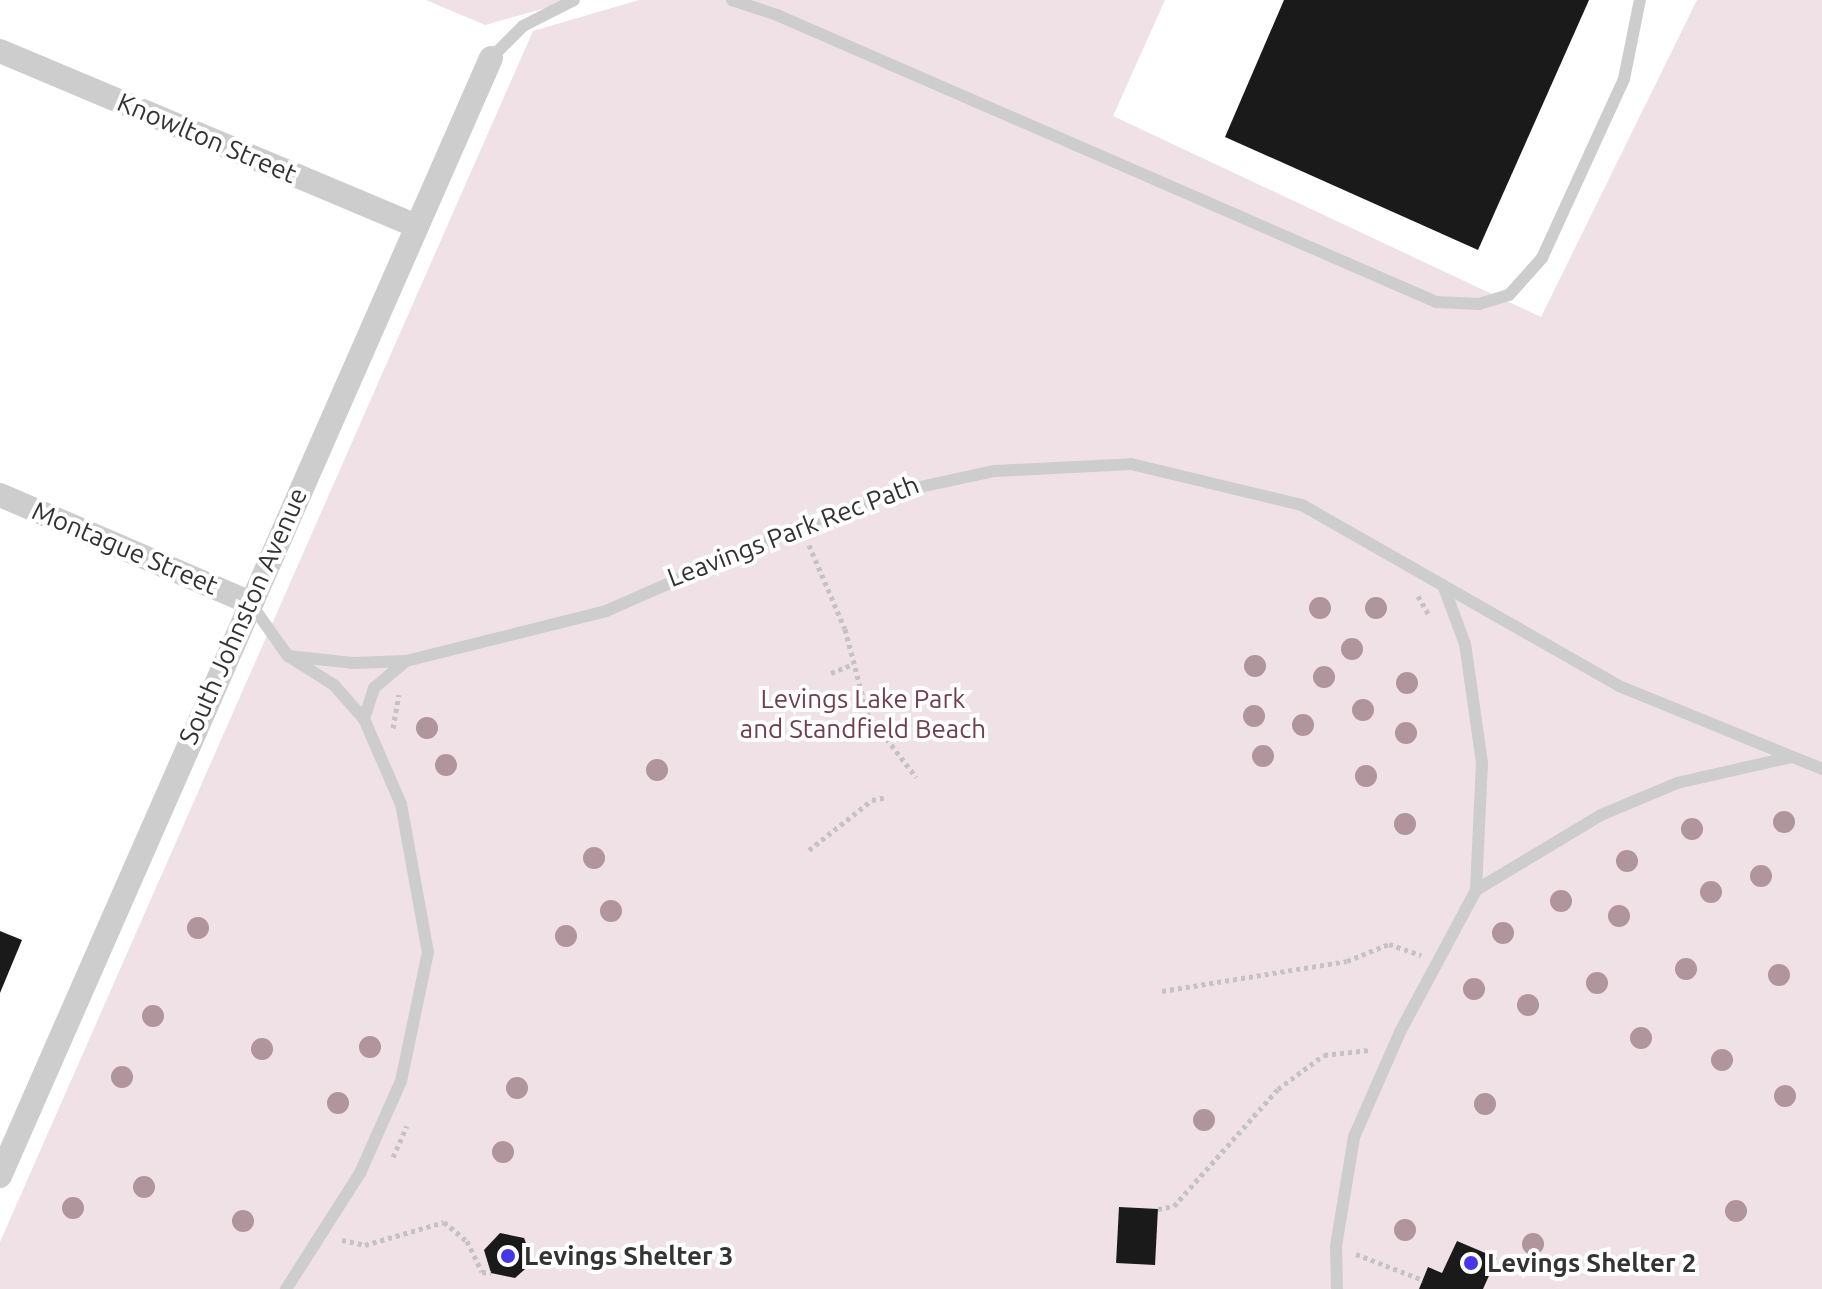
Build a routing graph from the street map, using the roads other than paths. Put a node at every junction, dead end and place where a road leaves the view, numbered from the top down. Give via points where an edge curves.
1 (574, 0) edge
2 (732, 0) edge
3 (1640, 0) edge
4 (0, 51) edge
5 (491, 58) joint
6 (413, 225) junction
7 (0, 495) edge
8 (1443, 585) junction
9 (249, 602) junction
10 (288, 656) junction
11 (406, 661) junction
12 (364, 719) junction
13 (1791, 757) junction
14 (1822, 769) edge
15 (1476, 890) junction
16 (0, 1176) edge
17 (286, 1289) edge
18 (1337, 1289) edge

1 - 5 lane via 523,26
2 - 3 lane via 1436,302 1479,304 1509,295 1542,258 1624,79
4 - 6 street, Knowlton Street
5 - 6 street, South Johnston Avenue
6 - 9 street, South Johnston Avenue
7 - 9 street, Montague Street
8 - 11 lane via 1302,505 1131,464 995,471 892,493 802,525 606,611
8 - 13 lane via 1619,686
8 - 15 lane via 1465,644 1482,763
9 - 10 lane
9 - 16 street, South Johnston Avenue
10 - 11 lane via 353,663
10 - 12 lane via 334,685
11 - 12 lane via 374,688
12 - 17 lane via 401,804 428,952 401,1081 360,1173
13 - 14 lane
13 - 15 lane via 1652,793 1601,815
15 - 18 lane via 1400,1032 1354,1137 1336,1246

